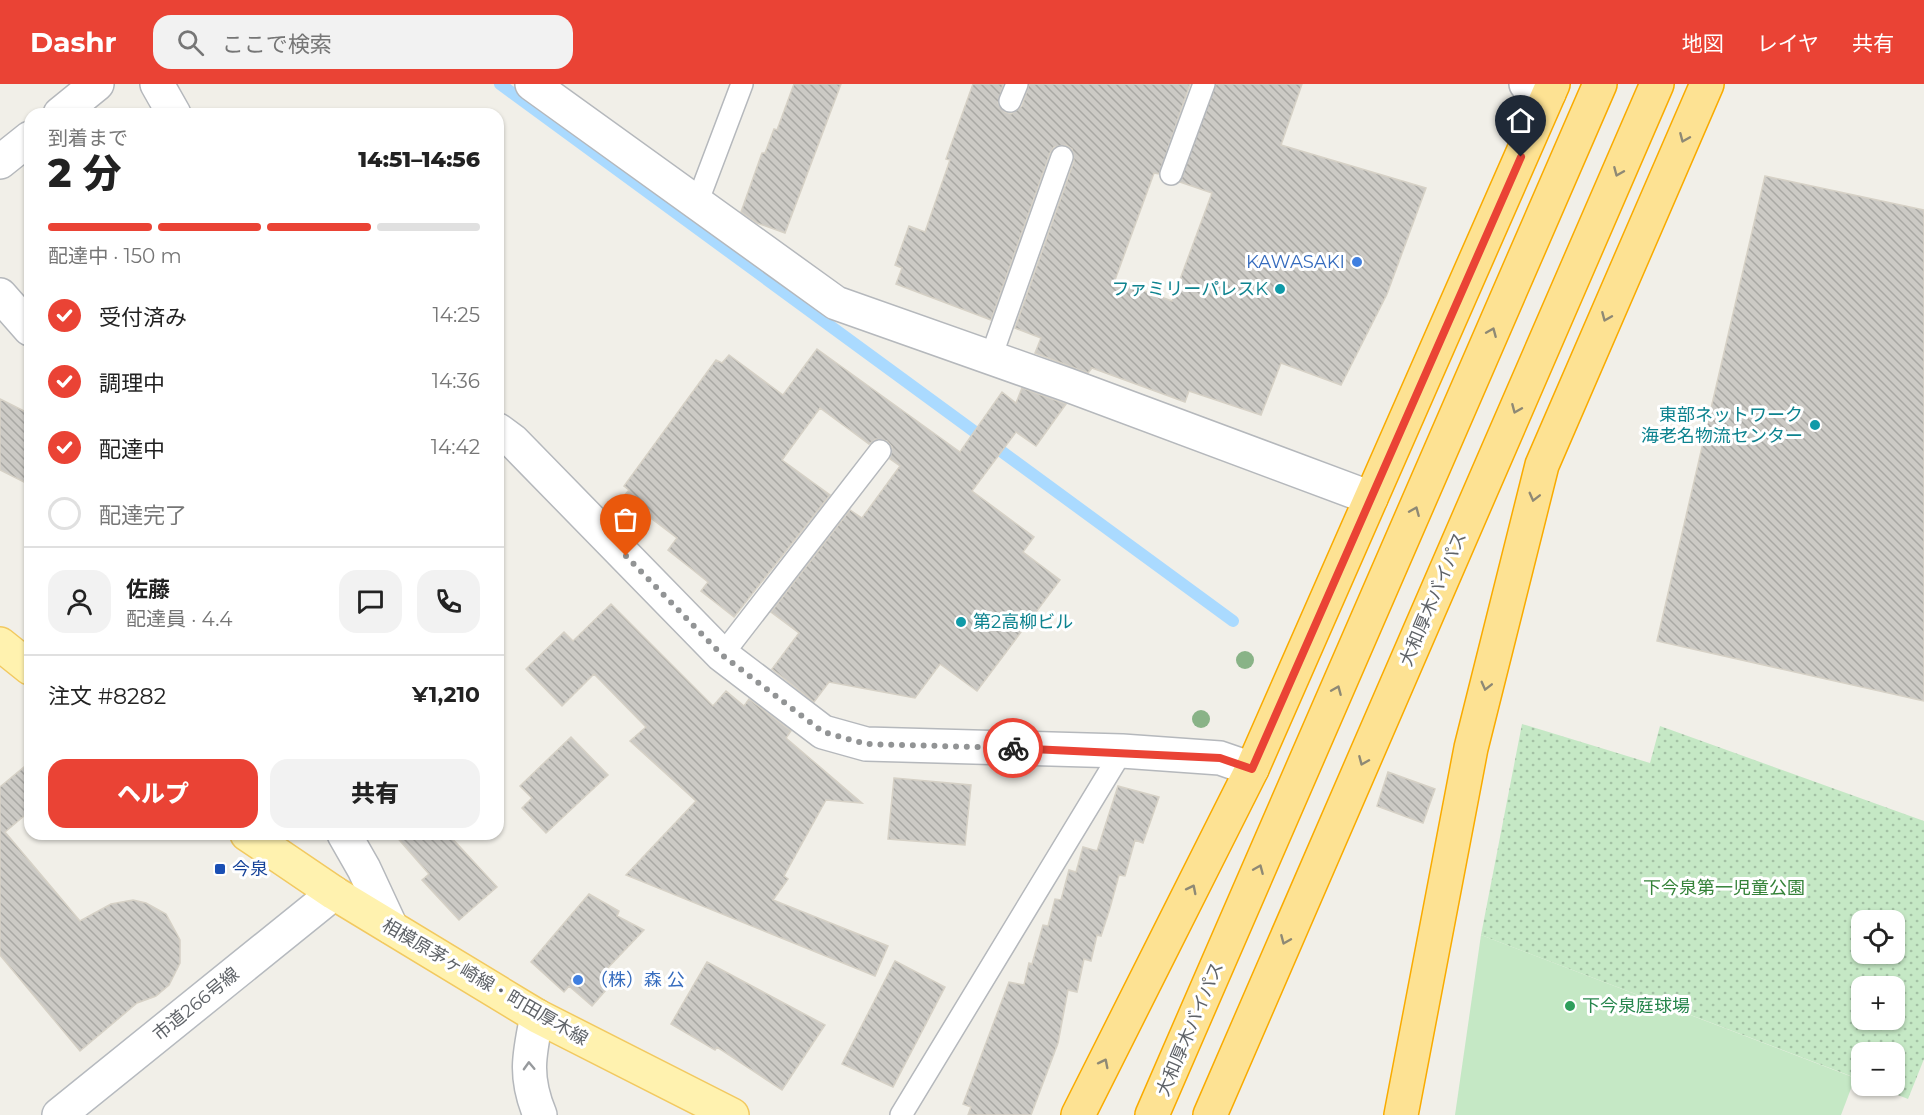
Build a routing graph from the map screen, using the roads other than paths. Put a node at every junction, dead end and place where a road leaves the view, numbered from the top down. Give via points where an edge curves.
1 (97, 84) edge
2 (156, 84) edge
3 (532, 84) edge
4 (742, 84) edge
5 (1204, 84) edge
6 (1658, 84) edge
7 (1707, 84) edge
8 (1543, 87) edge
9 (1597, 91) edge
10 (67, 108) edge
11 (170, 108) edge
12 (24, 143) edge
13 (1062, 157) dead end
14 (0, 162) edge
15 (1171, 174) dead end
16 (697, 202) junction
17 (0, 295) edge
18 (24, 321) edge
19 (991, 357) junction
20 (504, 434) edge
21 (880, 451) dead end
22 (1371, 498) junction
23 (0, 644) edge
24 (722, 655) junction
25 (24, 663) edge
26 (1122, 751) junction
27 (1252, 769) junction
28 (256, 840) edge
29 (347, 840) edge
30 (334, 893) junction
31 (391, 927) junction
32 (537, 1016) junction
33 (59, 1115) edge
34 (540, 1115) edge
35 (732, 1115) edge
36 (901, 1115) edge
37 (1078, 1115) edge
38 (1152, 1115) edge
39 (1210, 1115) edge
40 (1401, 1115) edge

1 - 10 street
2 - 11 street
3 - 16 street
4 - 16 lane
5 - 15 lane
6 -> 39 highway, 大和厚木バイパス
7 -> 40 highway via 1542,465 1471,748
8 - 22 highway
38 -> 9 highway, 大和厚木バイパス
12 - 14 street
13 - 19 lane
16 - 19 street via 836,303
17 - 18 street
19 - 22 street
20 - 24 street
21 - 24 lane
22 - 27 highway
23 - 25 main road
24 - 26 street via 823,732 866,744
26 - 27 street via 1220,758
26 - 36 lane
37 -> 27 highway
28 - 30 main road, 相模原茅ヶ崎線・町田厚木線
29 - 31 street
30 - 31 main road, 相模原茅ヶ崎線・町田厚木線
30 - 33 street, 市道266号線
31 - 32 main road, 相模原茅ヶ崎線・町田厚木線
34 -> 32 street via 531,1093 527,1061
32 - 35 main road, 相模原茅ヶ崎線・町田厚木線

